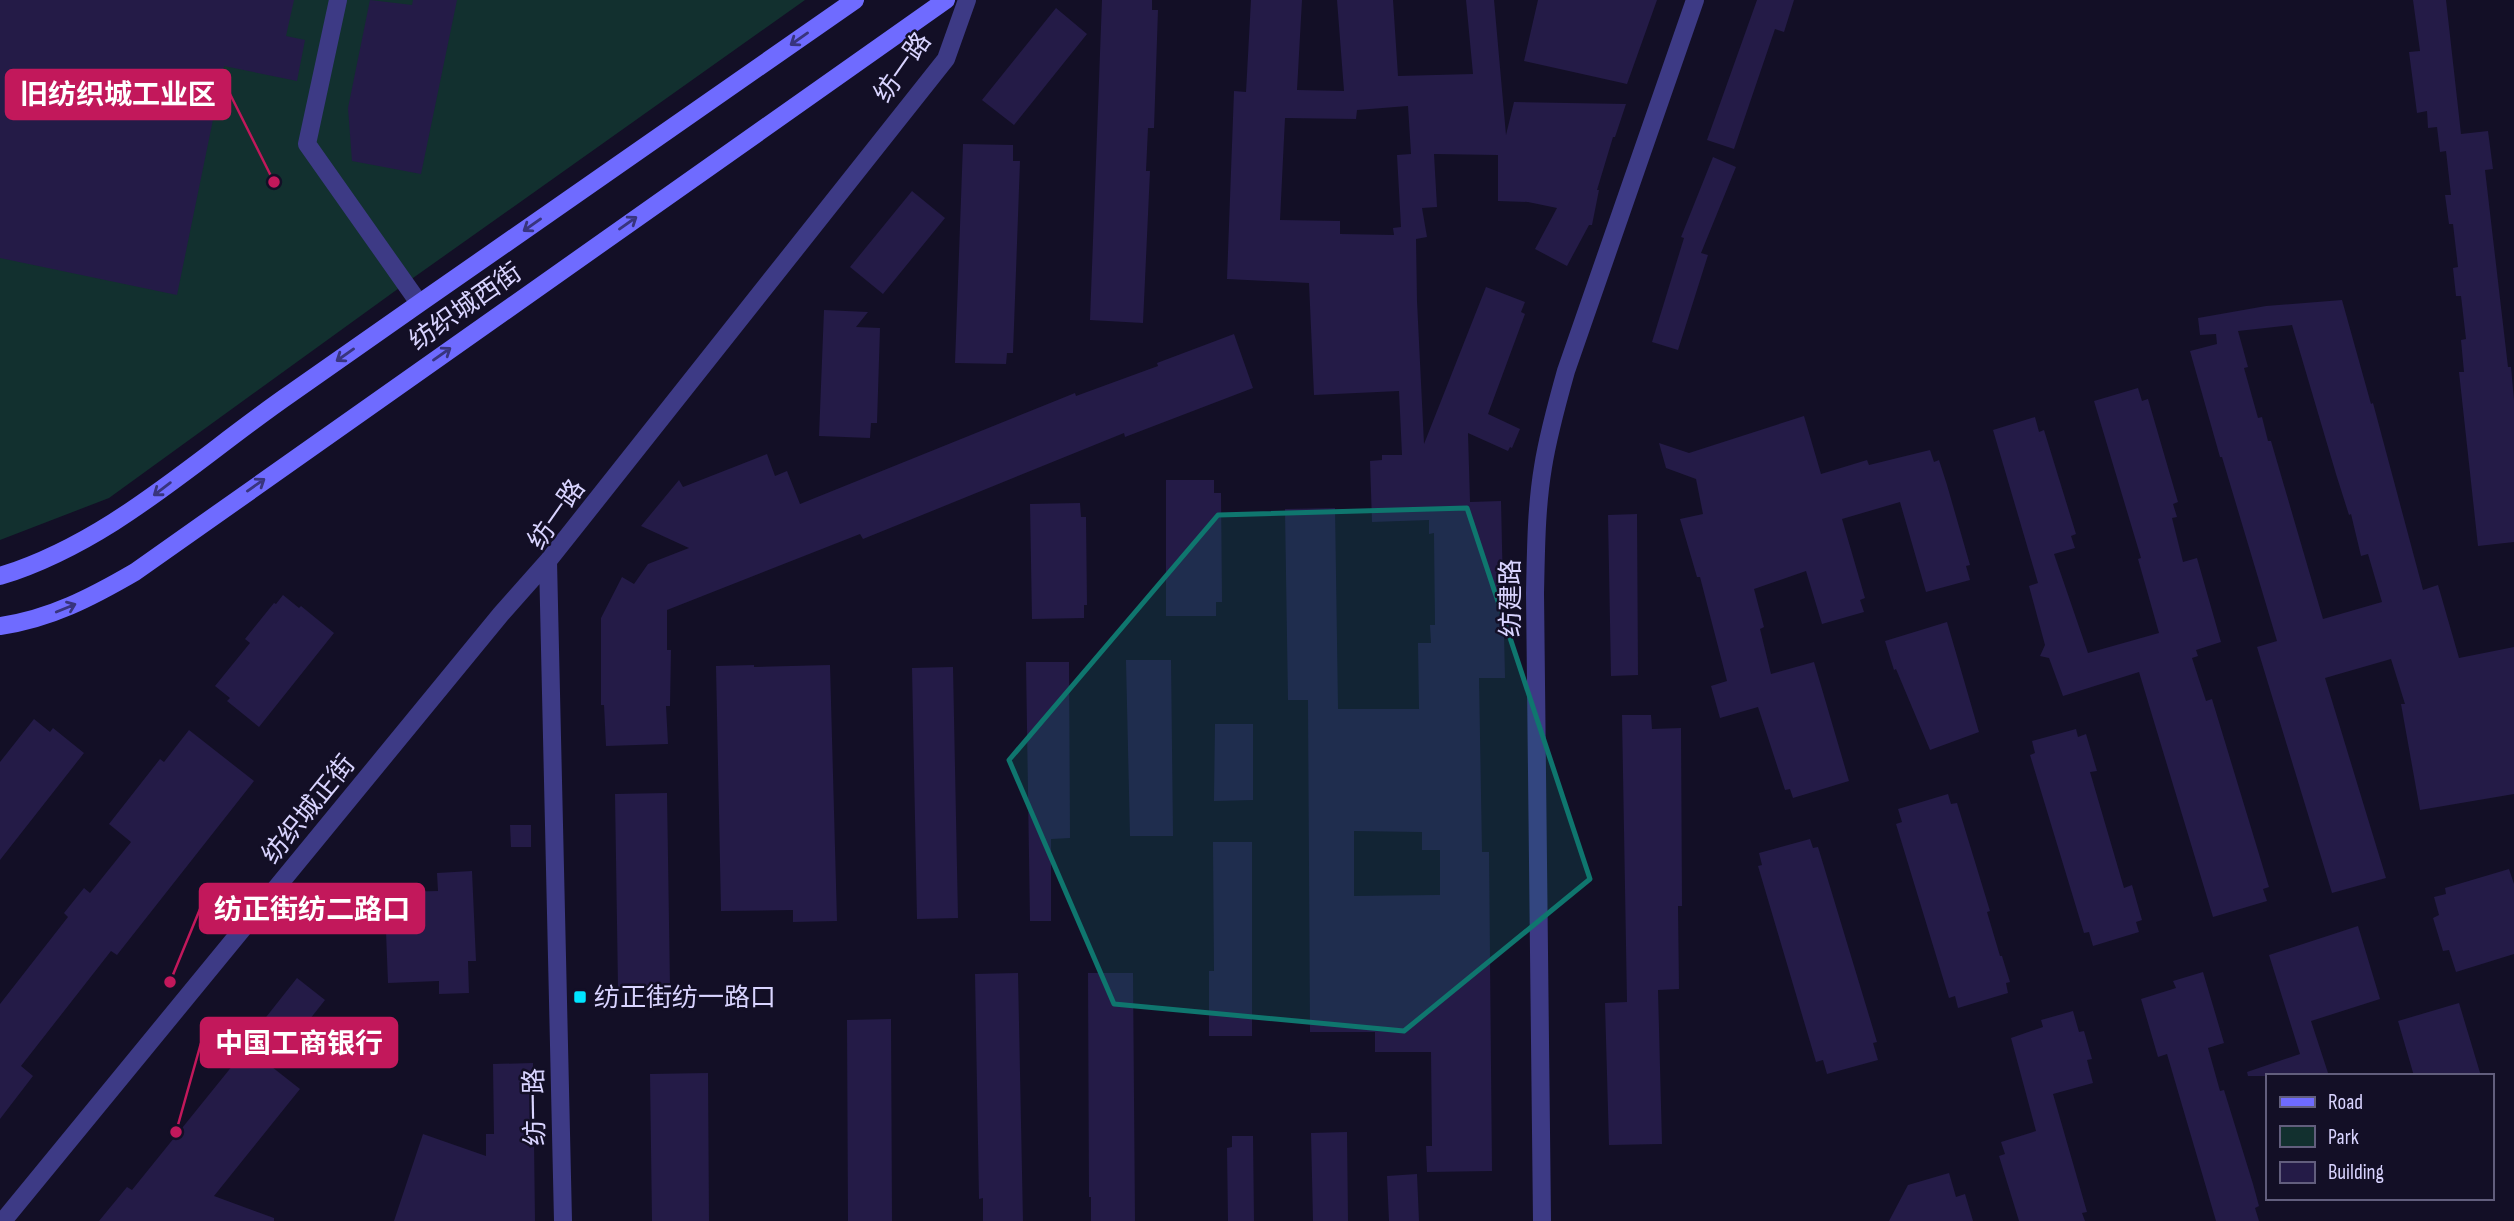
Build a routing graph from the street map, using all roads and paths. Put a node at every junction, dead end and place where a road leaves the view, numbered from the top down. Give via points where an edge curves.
1 (338, 0) edge
2 (855, 0) edge
3 (946, 0) edge
4 (967, 0) edge
5 (1695, 0) edge
6 (419, 303) junction
7 (548, 561) junction
8 (0, 576) edge
9 (0, 626) edge
10 (4, 1221) edge
11 (563, 1221) edge
12 (1542, 1221) edge

1 - 6 street via 307,145
2 -> 6 main road, 纺织城西街
9 -> 3 main road, 纺织城西街 via 67,608 135,572
4 - 7 street, 纺一路 via 946,59
5 - 12 street, 纺建路 via 1566,371 1543,468 1535,593
6 -> 8 main road, 纺织城西街 via 113,523 80,544
7 - 10 street, 纺织城正街
7 - 11 street, 纺一路

